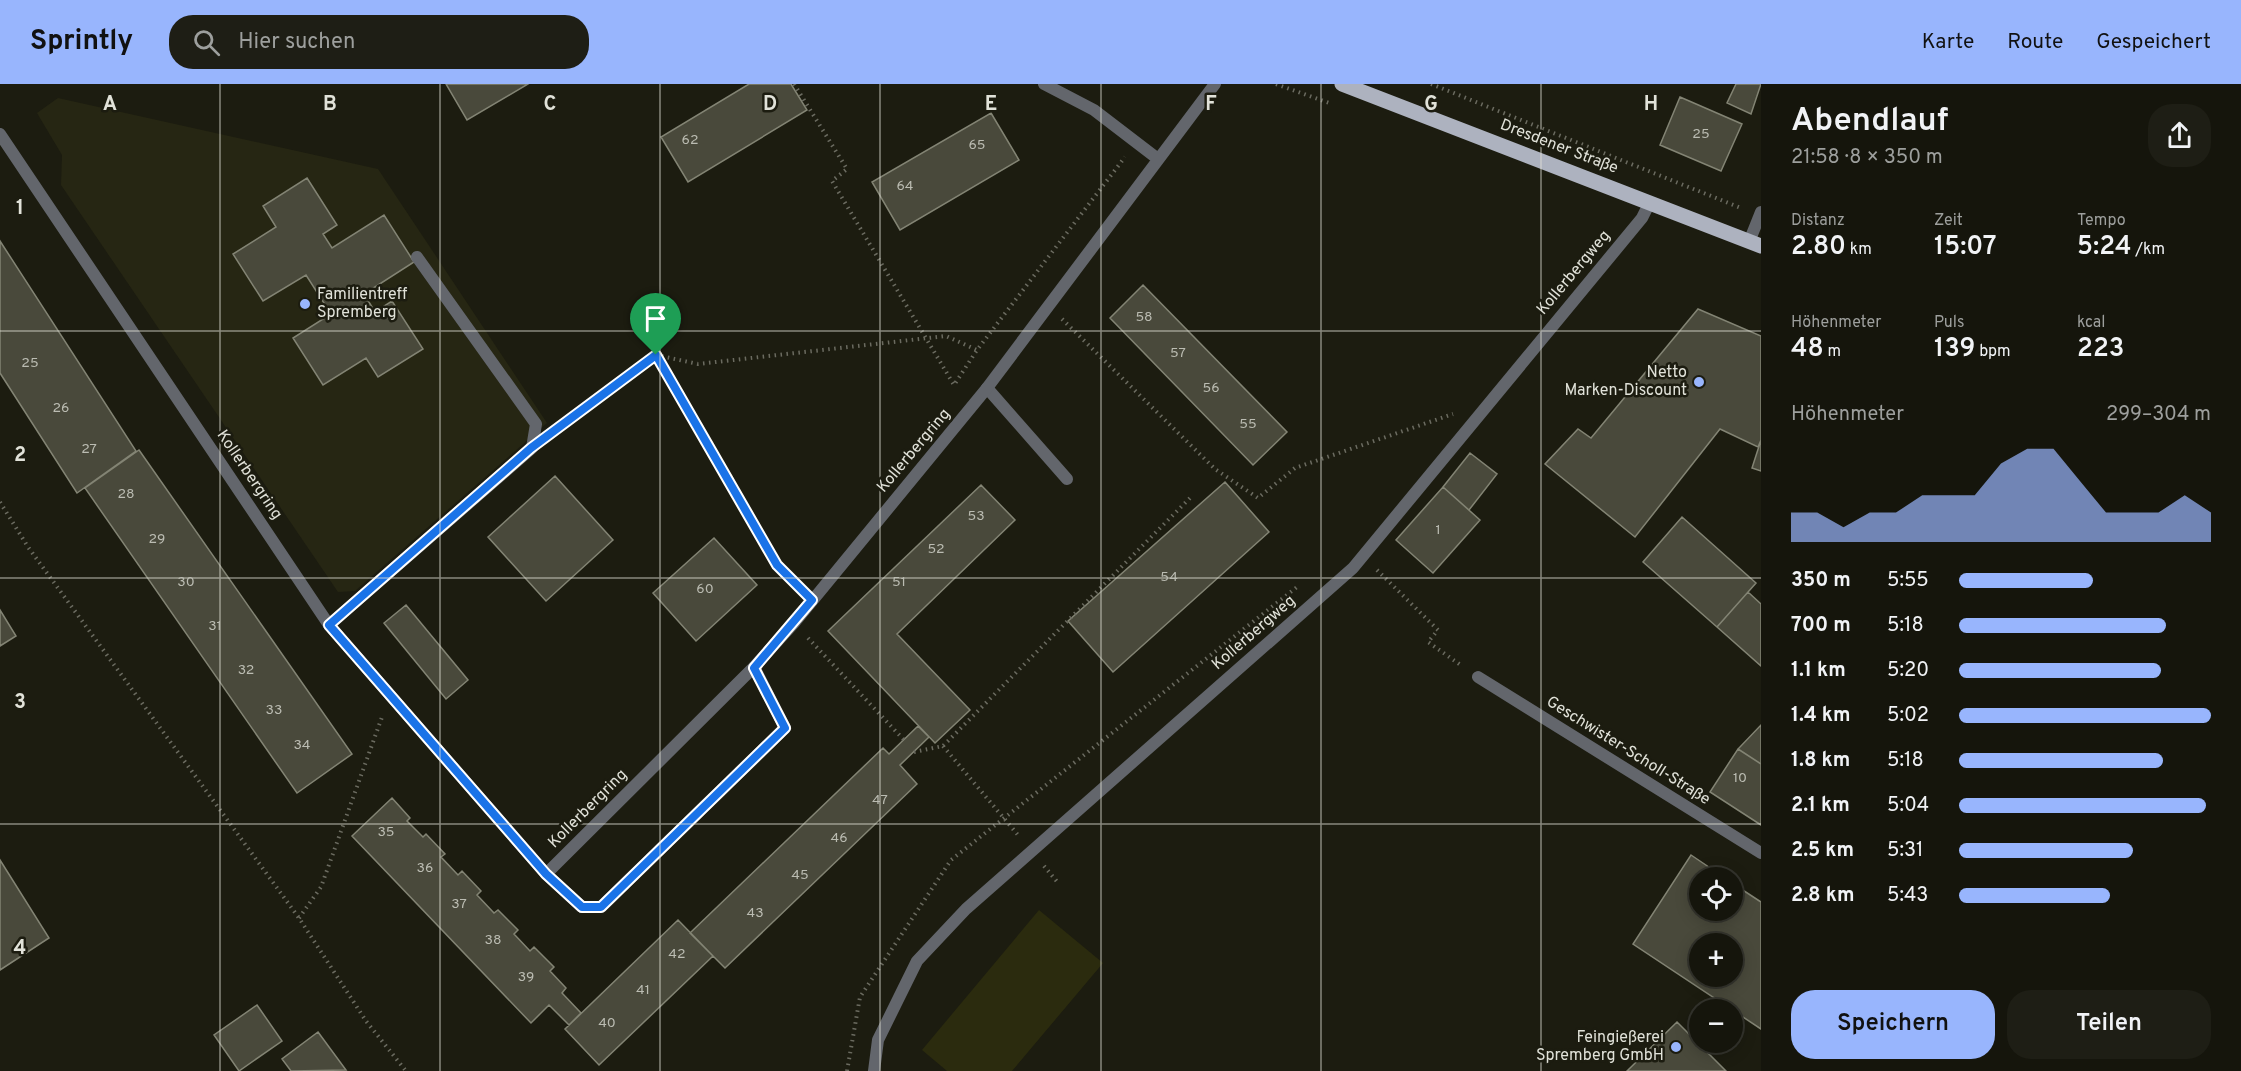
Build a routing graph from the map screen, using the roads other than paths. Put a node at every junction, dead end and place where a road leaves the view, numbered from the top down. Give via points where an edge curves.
1 (1044, 84) edge
2 (1215, 84) edge
3 (1342, 84) edge
4 (0, 134) edge
5 (1158, 159) junction
6 (1650, 202) junction
7 (1760, 213) edge
8 (1755, 244) edge
9 (417, 257) dead end
10 (987, 388) junction
11 (1067, 479) dead end
12 (329, 625) junction
13 (754, 668) junction
14 (1478, 677) road end
15 (1761, 853) edge
16 (546, 874) junction
17 (874, 1071) edge

1 - 5 street via 1094,110
2 - 5 street, Kollerbergring
3 - 6 main road, Dresdener Straße
4 - 12 street, Kollerbergring
5 - 10 street, Kollerbergring
6 - 8 main road, Dresdener Straße
6 - 17 street, Kollerbergweg via 1642,218 1364,556 966,909 917,961 878,1041
7 - 8 street
9 - 12 street via 536,424 531,448
10 - 11 street
10 - 13 street, Kollerbergring
12 - 16 street, Kollerbergring
13 - 16 street, Kollerbergring
13 - 16 street via 785,728 601,907 582,907
14 - 15 street, Geschwister-Scholl-Straße

